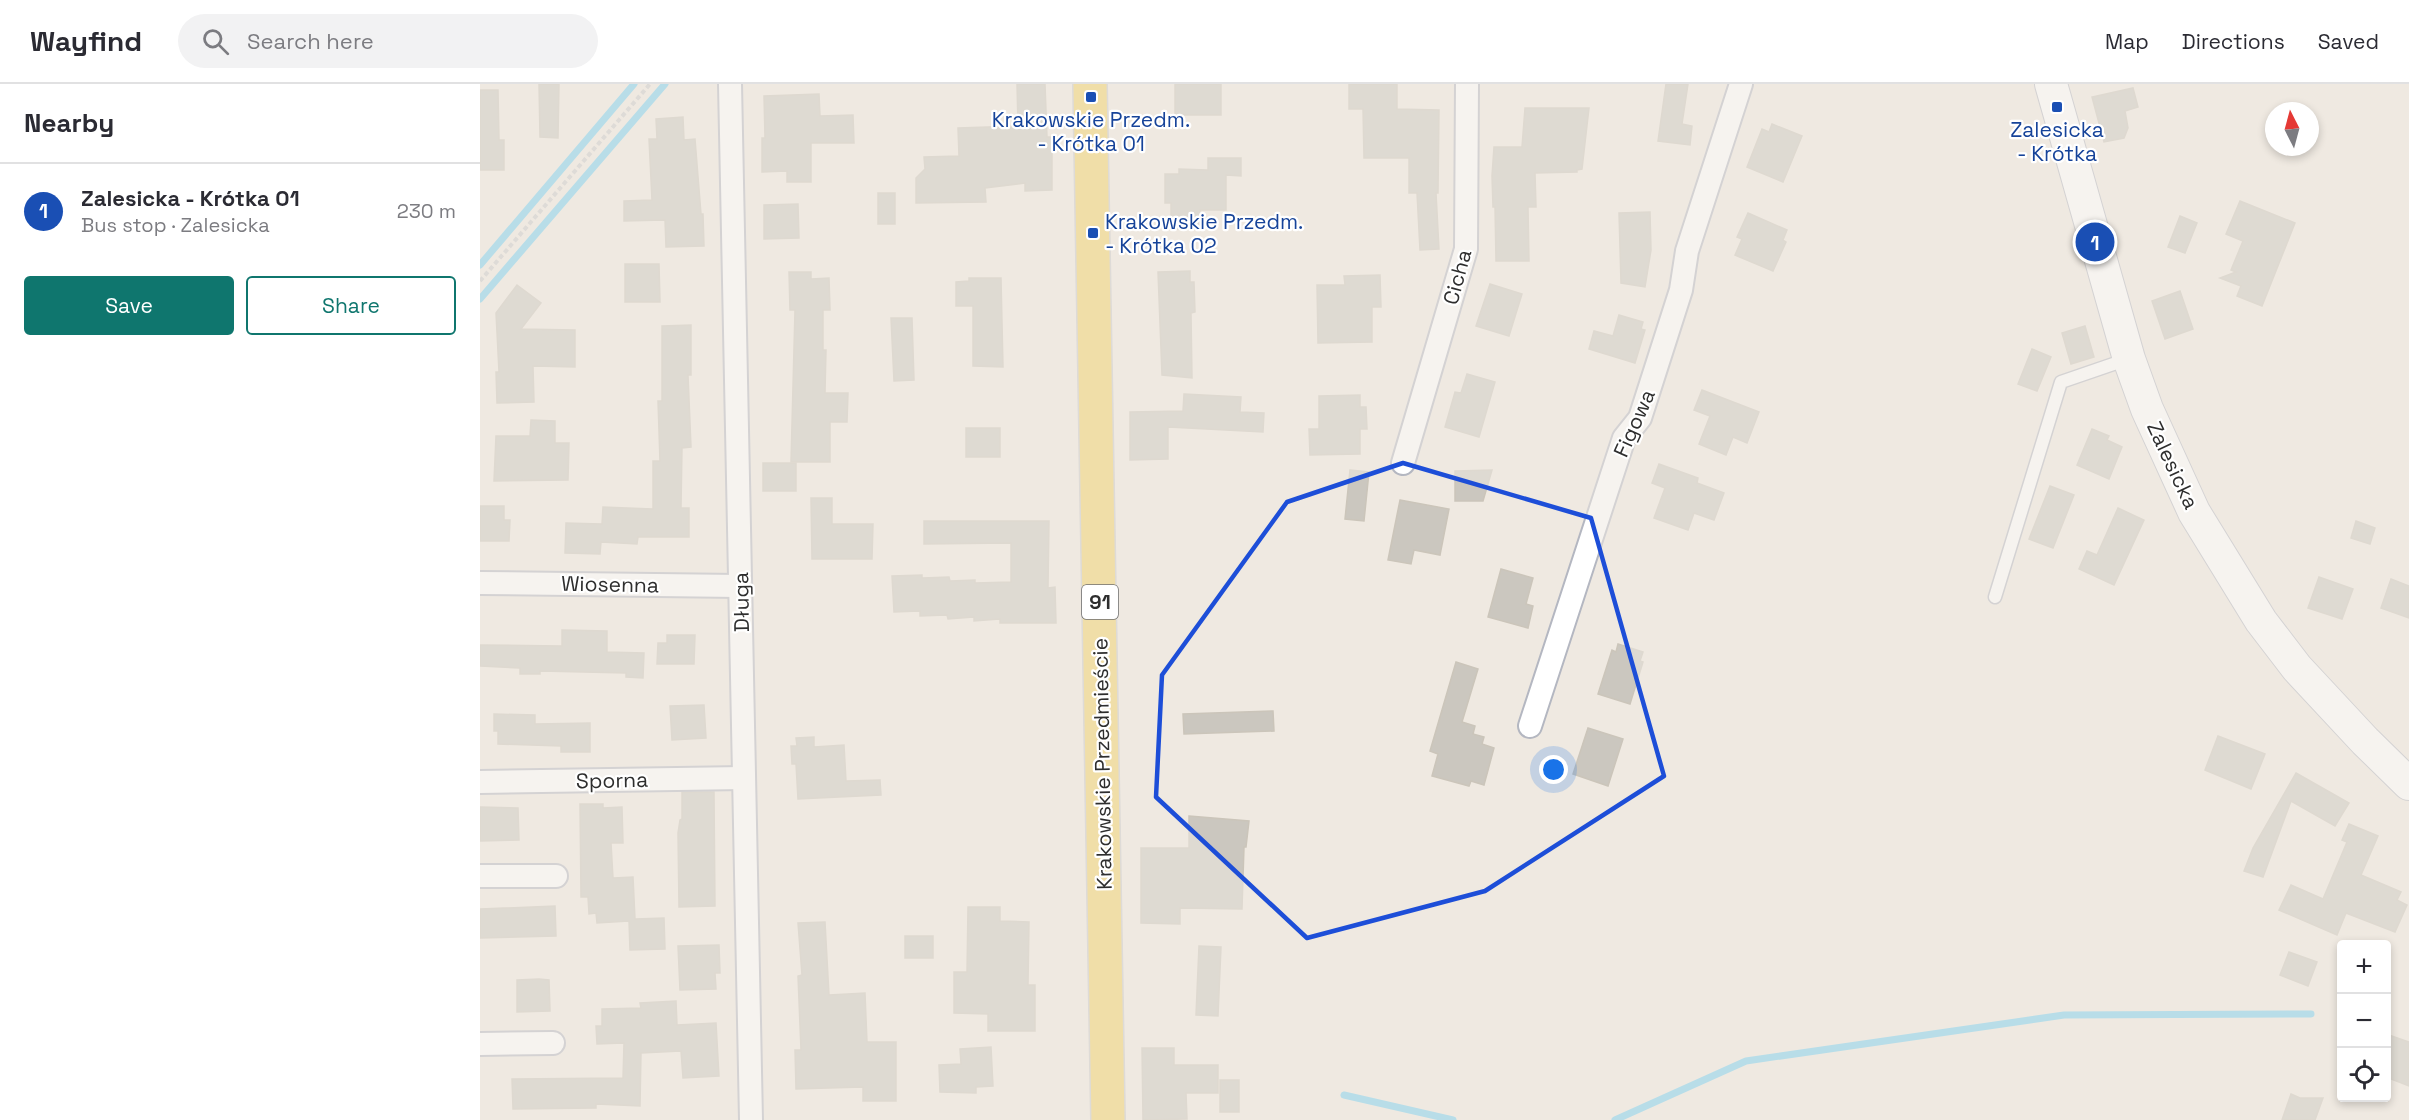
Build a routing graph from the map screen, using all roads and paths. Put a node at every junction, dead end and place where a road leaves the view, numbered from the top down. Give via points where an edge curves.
1 (650, 84) edge
2 (730, 84) edge
3 (1090, 84) edge
4 (1467, 84) edge
5 (1741, 84) edge
6 (2051, 84) edge
7 (480, 281) edge
8 (2129, 359) junction
9 (1403, 463) dead end
10 (480, 583) edge
11 (740, 586) junction
12 (1995, 597) dead end
13 (1530, 726) dead end
14 (744, 778) junction
15 (480, 782) edge
16 (2409, 784) edge
17 (480, 876) edge
18 (556, 876) dead end
19 (553, 1043) dead end
20 (480, 1044) edge
21 (751, 1120) edge
22 (1108, 1120) edge

1 - 7 path
2 - 11 street, Długa
3 - 22 main road, Krakowskie Przedmieście / 91
4 - 9 street, Cicha via 1466,249
5 - 13 street, Figowa via 1687,251 1681,290 1640,418 1624,438
6 - 8 street, Zalesicka
8 - 12 lane via 2061,382
8 - 16 street, Zalesicka via 2194,512 2249,602 2312,686
10 - 11 street, Wiosenna
11 - 14 street, Długa
14 - 15 street, Sporna
14 - 21 street, Długa
17 - 18 street
19 - 20 street

